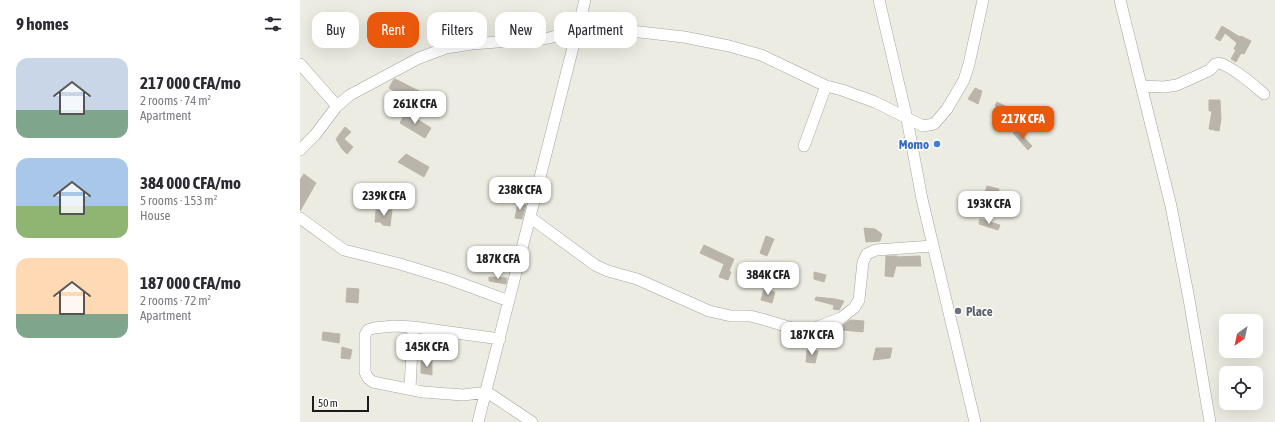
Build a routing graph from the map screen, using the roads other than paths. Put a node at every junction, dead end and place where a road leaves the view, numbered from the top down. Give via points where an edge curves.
1 (585, 0) edge
2 (879, 0) edge
3 (983, 0) edge
4 (1120, 0) edge
5 (582, 12) edge
6 (637, 32) edge
7 (554, 37) edge
8 (573, 48) edge
9 (300, 64) edge
10 (826, 86) junction
11 (1142, 86) junction
12 (1264, 94) dead end
13 (337, 106) junction
14 (908, 120) junction
15 (804, 146) dead end
16 (300, 150) edge
17 (300, 218) edge
18 (531, 218) junction
19 (933, 246) junction
20 (509, 301) junction
21 (413, 327) junction
22 (500, 339) junction
23 (410, 388) junction
24 (487, 392) junction
25 (478, 422) edge
26 (532, 422) edge
27 (975, 422) edge
28 (1210, 422) edge

1 - 5 street
2 - 14 street
3 - 14 street via 964,80 947,109 929,126
4 - 11 street
6 - 10 street via 684,37 761,55
7 - 13 street via 446,48 386,74 350,95
8 - 18 street
9 - 13 street
10 - 14 street via 875,102
10 - 15 street
11 - 12 street via 1177,85 1210,70 1219,63
11 - 28 street via 1178,237
13 - 16 street via 315,136
14 - 19 street
17 - 20 street via 344,250 400,264
18 - 19 street via 595,265 608,271 637,279 709,311 731,316 750,316 799,330 812,329 841,318 854,308 859,300 863,262 867,254 876,250
18 - 20 street
19 - 27 street
20 - 22 street
21 - 22 street
21 - 23 street
21 - 23 street via 374,328 368,330 365,335 365,372 368,378 373,382
22 - 24 street
23 - 24 street via 423,392 463,395
24 - 25 street
24 - 26 street

